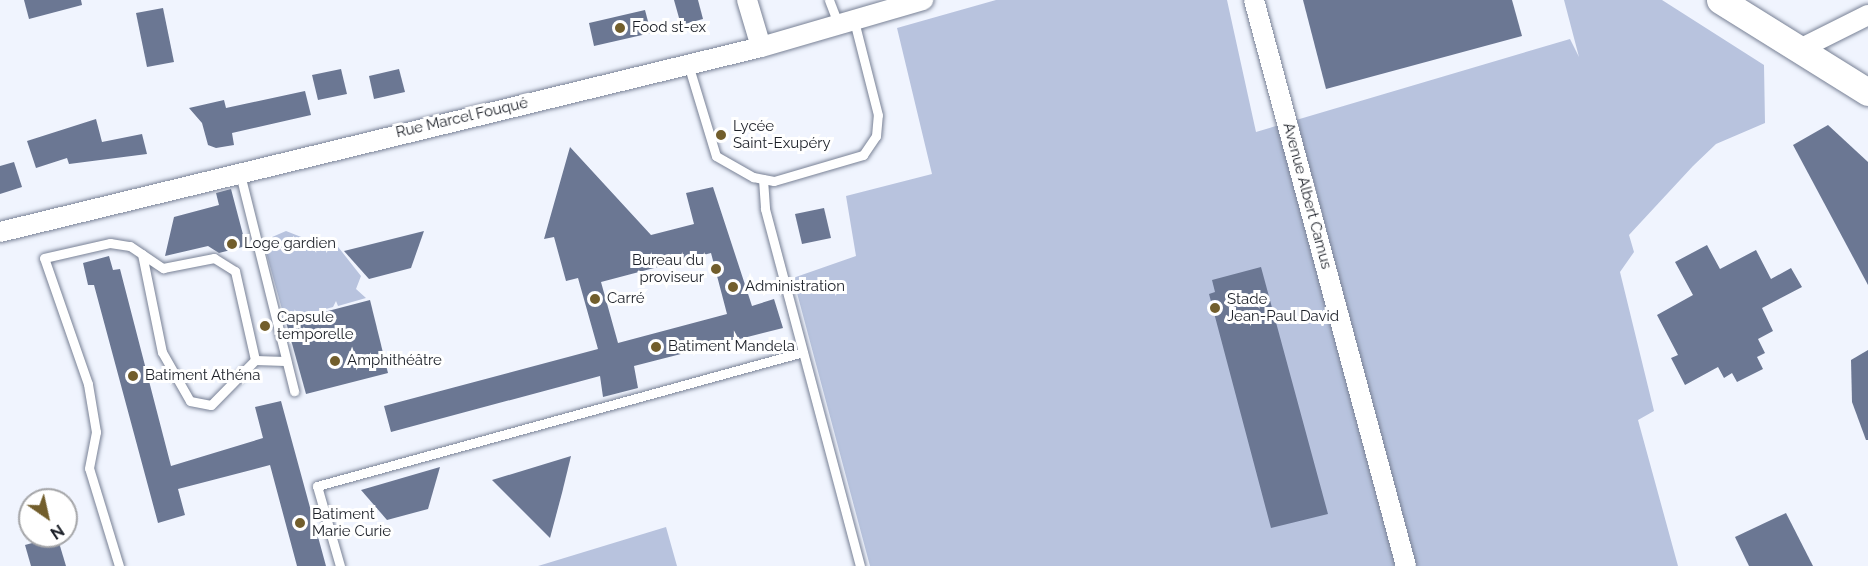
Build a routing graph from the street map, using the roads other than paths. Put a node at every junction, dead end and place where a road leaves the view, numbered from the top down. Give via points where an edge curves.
1 (747, 0) edge
2 (829, 0) edge
3 (923, 0) edge
4 (1254, 0) edge
5 (1720, 0) edge
6 (1868, 15) edge
7 (846, 23) junction
8 (761, 47) junction
9 (1800, 49) junction
10 (688, 64) junction
11 (1868, 92) edge
12 (240, 171) junction
13 (763, 179) junction
14 (0, 232) edge
15 (142, 254) junction
16 (803, 352) junction
17 (255, 360) junction
18 (285, 361) junction
19 (294, 391) dead end
20 (119, 566) edge
21 (340, 566) edge
22 (860, 566) edge
23 (1406, 566) edge

1 - 8 street
2 - 7 lane
3 - 7 street, Rue Marcel Fouqué
4 - 23 street, Avenue Albert Camus
5 - 9 main road
6 - 9 street
7 - 8 street, Rue Marcel Fouqué
7 - 13 lane via 878,116 876,136 863,155
8 - 10 street, Rue Marcel Fouqué
9 - 11 main road
10 - 12 street, Rue Marcel Fouqué
10 - 13 lane via 716,156
12 - 14 street, Rue Marcel Fouqué
12 - 18 lane
13 - 16 lane via 765,209
15 - 17 lane via 163,268 214,258 235,271
15 - 17 lane via 162,352 190,401 210,405
15 - 20 lane via 110,243 44,258 88,384 96,432 89,468
16 - 21 lane via 317,486
16 - 22 lane
17 - 18 lane
18 - 19 lane

